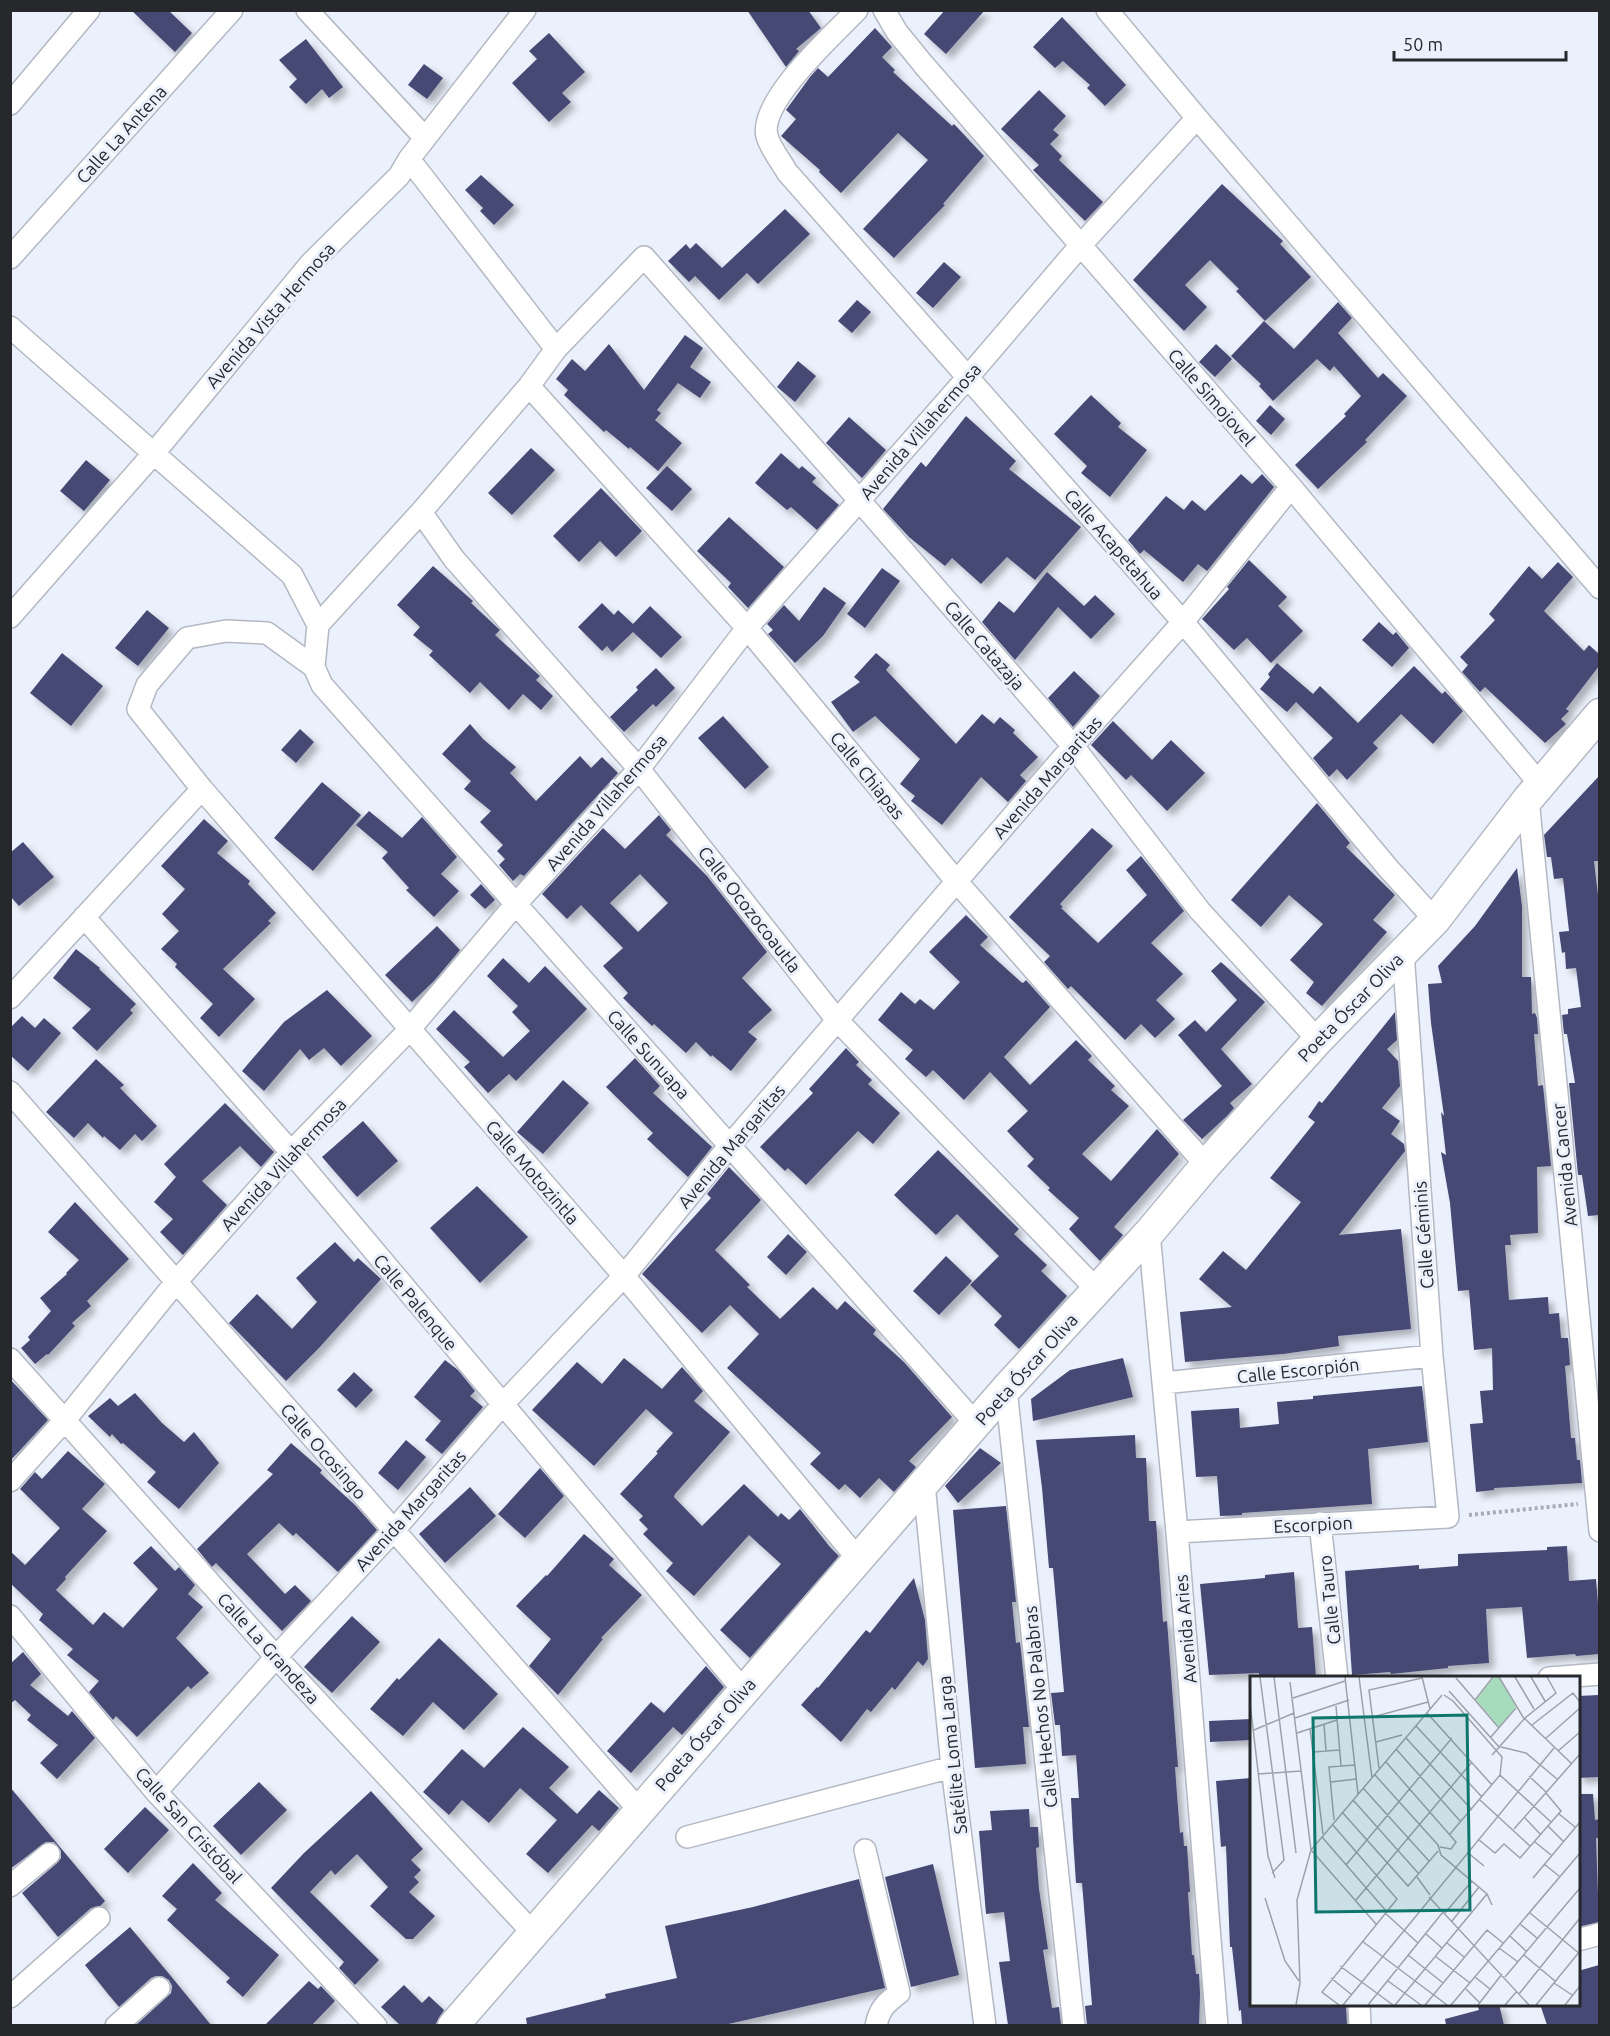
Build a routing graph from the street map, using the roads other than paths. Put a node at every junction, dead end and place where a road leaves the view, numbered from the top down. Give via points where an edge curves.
1 (89, 10) edge
2 (232, 10) edge
3 (307, 10) edge
4 (525, 10) edge
5 (857, 10) edge
6 (884, 10) edge
7 (1107, 10) edge
8 (10, 104) edge
9 (1197, 118) junction
10 (425, 138) junction
11 (409, 159) junction
12 (1080, 246) junction
13 (10, 258) edge
14 (10, 327) edge
15 (556, 349) junction
16 (968, 377) junction
17 (528, 386) junction
18 (154, 453) junction
19 (1291, 487) junction
20 (859, 500) junction
21 (421, 512) junction
22 (1599, 588) edge
23 (14, 604) edge
24 (1183, 622) junction
25 (318, 625) junction
26 (747, 628) junction
27 (318, 676) junction
28 (1599, 714) edge
29 (1073, 747) junction
30 (639, 769) junction
31 (202, 789) junction
32 (1534, 791) junction
33 (957, 882) junction
34 (515, 905) junction
35 (84, 917) junction
36 (1435, 920) junction
37 (1403, 952) junction
38 (10, 998) edge
39 (837, 1020) junction
40 (409, 1030) junction
41 (1318, 1040) junction
42 (10, 1092) edge
43 (730, 1145) junction
44 (291, 1152) junction
45 (1206, 1165) junction
46 (1149, 1233) junction
47 (624, 1276) junction
48 (176, 1282) junction
49 (1097, 1290) junction
50 (1432, 1356) junction
51 (10, 1359) edge
52 (1163, 1383) junction
53 (1006, 1389) junction
54 (502, 1405) junction
55 (65, 1420) junction
56 (976, 1424) junction
57 (10, 1481) edge
58 (924, 1484) junction
59 (1448, 1517) joint
60 (1320, 1523) junction
61 (394, 1530) junction
62 (1599, 1531) edge
63 (1177, 1532) junction
64 (858, 1559) junction
65 (10, 1616) edge
66 (276, 1657) junction
67 (1599, 1674) edge
68 (1337, 1676) edge
69 (1566, 1676) edge
70 (744, 1691) junction
71 (952, 1767) junction
72 (156, 1792) junction
73 (639, 1810) junction
74 (687, 1837) dead end
75 (865, 1850) dead end
76 (49, 1854) dead end
77 (10, 1886) edge
78 (99, 1918) dead end
79 (533, 1934) junction
80 (1599, 1934) edge
81 (1580, 1939) edge
82 (159, 1988) dead end
83 (10, 1997) edge
84 (116, 2025) edge
85 (376, 2025) edge
86 (453, 2025) edge
87 (876, 2025) edge
88 (985, 2025) edge
89 (1074, 2025) edge
90 (1217, 2025) edge

1 - 8 street
2 - 13 street, Calle La Antena
3 - 10 street
4 - 10 street, Avenida Vista Hermosa
5 - 16 street, Calle Acapetahua via 785,89 766,121 767,137 787,172
6 - 12 street, Calle Simojovel via 923,64
7 - 9 street
9 - 12 street, Avenida Villahermosa
9 - 22 street
10 - 11 street, Avenida Vista Hermosa
11 - 15 street
11 - 18 street, Avenida Vista Hermosa via 399,176 285,292
12 - 16 street, Avenida Villahermosa
12 - 19 street, Calle Simojovel
14 - 18 street
15 - 17 street
15 - 20 street, Calle Catazaja via 644,257
16 - 20 street, Avenida Villahermosa
16 - 24 street, Calle Acapetahua
17 - 21 street
17 - 26 street, Calle Chiapas
18 - 23 street, Avenida Vista Hermosa
18 - 25 street via 292,575
19 - 24 street, Avenida Margaritas
19 - 32 street, Calle Simojovel
20 - 26 street, Avenida Villahermosa
20 - 29 street, Calle Catazaja
21 - 25 street
21 - 30 street, Calle Ocozocoautla via 454,559
24 - 29 street, Avenida Margaritas
24 - 36 street, Calle Acapetahua
25 - 27 street
26 - 30 street, Avenida Villahermosa
26 - 33 street, Calle Chiapas
27 - 31 street, Calle Sunuapa via 267,633 226,631 187,638 147,685 138,709
27 - 34 street, Calle Sunuapa
28 - 32 street, Poeta Óscar Oliva
29 - 33 street, Avenida Margaritas
29 - 41 street, Calle Catazaja via 1200,911
30 - 34 street, Avenida Villahermosa
30 - 39 street, Calle Ocozocoautla
31 - 35 street
31 - 40 street, Calle Motozintla
32 - 36 street, Poeta Óscar Oliva
32 - 62 street, Avenida Cancer
33 - 39 street, Avenida Margaritas
33 - 45 street, Calle Chiapas
34 - 40 street, Avenida Villahermosa
34 - 43 street, Calle Sunuapa
35 - 38 street
35 - 44 street, Calle Palenque
36 - 37 street, Poeta Óscar Oliva
37 - 41 street, Poeta Óscar Oliva
37 - 50 street, Calle Géminis
39 - 43 street, Avenida Margaritas
39 - 49 street, Calle Ocozocoautla
40 - 44 street, Avenida Villahermosa
40 - 47 street, Calle Motozintla
41 - 45 street, Poeta Óscar Oliva
42 - 48 street, Calle Ocosingo
43 - 47 street, Avenida Margaritas
43 - 56 street, Calle Sunuapa
44 - 48 street, Avenida Villahermosa
44 - 54 street, Calle Palenque
45 - 46 street, Poeta Óscar Oliva
46 - 49 street, Poeta Óscar Oliva
46 - 52 street, Avenida Aries
47 - 54 street, Avenida Margaritas
47 - 64 street, Calle Motozintla
48 - 55 street, Avenida Villahermosa
48 - 61 street, Calle Ocosingo
49 - 53 street, Poeta Óscar Oliva
50 - 52 street, Calle Escorpión
50 - 59 street, Calle Géminis
51 - 55 street, Calle La Grandeza
52 - 63 street, Avenida Aries
53 - 56 street, Poeta Óscar Oliva
53 - 89 street, Calle Hechos No Palabras
54 - 61 street, Avenida Margaritas
54 - 70 street, Calle Palenque
55 - 57 street, Avenida Villahermosa
55 - 66 street, Calle La Grandeza
56 - 58 street, Poeta Óscar Oliva
58 - 64 street, Poeta Óscar Oliva
58 - 71 street, Satélite Loma Larga
59 - 60 street, Escorpion
60 - 63 street, Escorpion
60 - 68 street, Calle Tauro
61 - 66 street, Avenida Margaritas
61 - 73 street, Calle Ocosingo
63 - 90 street, Avenida Aries
64 - 70 street, Poeta Óscar Oliva
65 - 72 street, Calle San Cristóbal
66 - 72 street, Avenida Margaritas
66 - 79 street, Calle La Grandeza
67 - 69 street
70 - 73 street, Poeta Óscar Oliva
71 - 74 street
71 - 88 street, Satélite Loma Larga
72 - 85 street, Calle San Cristóbal
73 - 79 street, Poeta Óscar Oliva
75 - 87 street via 899,1993 883,2005
76 - 77 street
78 - 83 street
79 - 86 street, Poeta Óscar Oliva
80 - 81 street
82 - 84 street

